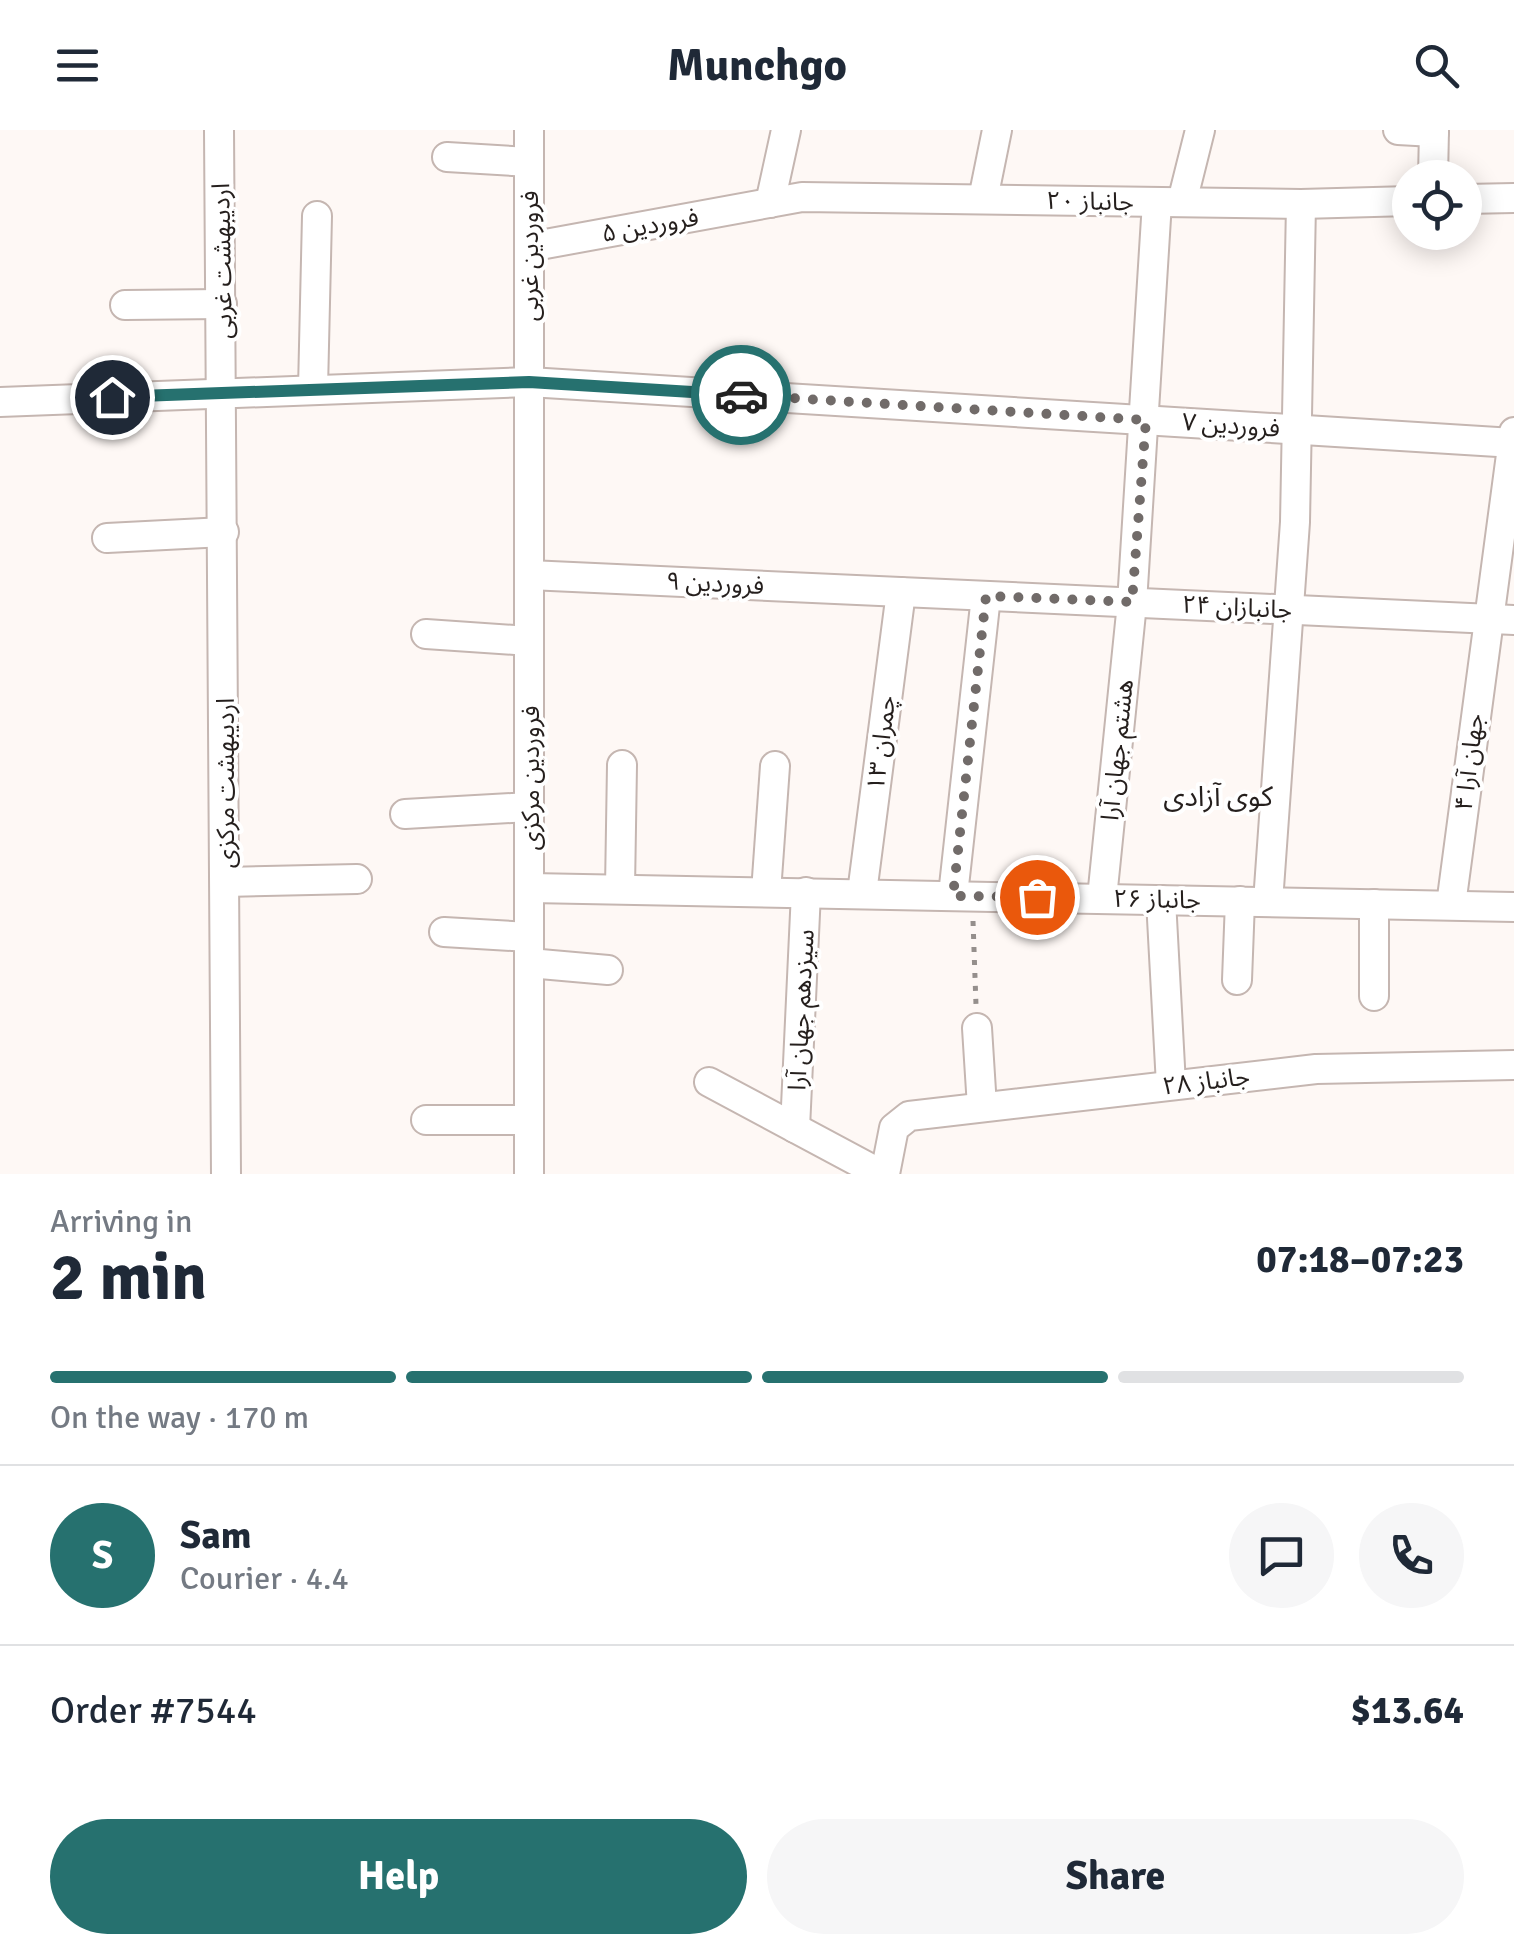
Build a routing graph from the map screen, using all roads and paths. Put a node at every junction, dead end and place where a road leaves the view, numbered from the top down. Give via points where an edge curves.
1 (219, 130) edge
2 (530, 130) edge
3 (786, 130) edge
4 (997, 130) edge
5 (1200, 130) edge
6 (1398, 130) edge
7 (1434, 131) edge
8 (447, 157) dead end
9 (1433, 160) edge
10 (530, 162) junction
11 (1514, 198) edge
12 (983, 199) junction
13 (1482, 199) edge
14 (1392, 201) edge
15 (1169, 202) junction
16 (770, 203) junction
17 (1301, 204) junction
18 (317, 216) dead end
19 (530, 247) junction
20 (222, 304) junction
21 (125, 305) dead end
22 (529, 382) junction
23 (313, 388) junction
24 (224, 391) junction
25 (0, 402) edge
26 (1146, 420) junction
27 (1298, 430) junction
28 (1514, 432) edge
29 (1514, 443) edge
30 (224, 532) junction
31 (107, 538) dead end
32 (529, 575) junction
33 (901, 592) junction
34 (986, 596) junction
35 (1132, 602) junction
36 (1290, 610) junction
37 (1500, 619) edge
38 (426, 634) dead end
39 (529, 640) junction
40 (622, 765) dead end
41 (775, 766) dead end
42 (529, 807) junction
43 (405, 814) dead end
44 (357, 879) dead end
45 (225, 882) junction
46 (531, 888) junction
47 (620, 888) junction
48 (766, 892) junction
49 (806, 892) junction
50 (862, 894) junction
51 (962, 896) junction
52 (1102, 898) junction
53 (1161, 900) junction
54 (1254, 901) junction
55 (1374, 904) junction
56 (1451, 906) junction
57 (1514, 906) edge
58 (444, 932) dead end
59 (528, 950) junction
60 (608, 970) dead end
61 (1237, 980) dead end
62 (1374, 996) dead end
63 (978, 1028) joint
64 (1514, 1066) edge
65 (710, 1082) dead end
66 (1171, 1086) junction
67 (982, 1107) junction
68 (426, 1120) dead end
69 (528, 1120) junction
70 (795, 1128) junction
71 (226, 1174) edge
72 (528, 1174) edge
73 (883, 1174) edge

1 - 20 street, اردیبهشت غربی
2 - 10 street, فروردین غربی
3 - 16 street
4 - 12 street
5 - 15 street, هشتم جهان آرا
6 - 7 street
7 - 9 street
8 - 10 street
10 - 19 street, فروردین غربی
11 - 13 street
12 - 15 street, ۲۰ جانباز
12 - 16 street, ۲۰ جانباز via 802,197
14 - 17 street, ۲۰ جانباز
15 - 17 street, ۲۰ جانباز
15 - 26 street, هشتم جهان آرا
16 - 19 street, فروردین ۵
17 - 27 street
18 - 23 street
19 - 22 street, فروردین غربی
20 - 21 street
20 - 24 street, اردیبهشت غربی
22 - 23 street, فروردین ۷
22 - 26 street, فروردین ۷
22 - 32 street, فروردین مرکزی
23 - 24 street, فروردین ۷
24 - 25 street, فروردین ۷
24 - 30 street, اردیبهشت مرکزی
26 - 27 street, فروردین ۷
26 - 35 street, هشتم جهان آرا
27 - 29 street, فروردین ۷
27 - 36 street
28 - 29 street, ۴ جهان آرا
29 - 37 street, ۴ جهان آرا via 1501,534
30 - 31 street
30 - 45 street, اردیبهشت مرکزی
32 - 33 street, فروردین ۹
32 - 39 street, فروردین مرکزی
33 - 34 street, جانبازان ۲۴
33 - 50 street, ۱۳ چمران
34 - 35 street, جانبازان ۲۴
34 - 51 street
35 - 36 street, جانبازان ۲۴
35 - 52 street, هشتم جهان آرا
36 - 37 street, جانبازان ۲۴
36 - 54 street via 1279,754
37 - 56 street, ۴ جهان آرا
38 - 39 street
39 - 42 street, فروردین مرکزی
40 - 47 street
41 - 48 street
42 - 43 street
42 - 46 street, فروردین مرکزی
44 - 45 street
45 - 71 street, اردیبهشت مرکزی
46 - 47 street, جانباز ۲۶
46 - 59 street, فروردین مرکزی
47 - 48 street, جانباز ۲۶
48 - 49 street, جانباز ۲۶
49 - 50 street, جانباز ۲۶
49 - 70 street, سیزدهم جهان آرا
50 - 51 street, جانباز ۲۶
51 - 52 street, جانباز ۲۶
51 - 63 path
52 - 53 street, جانباز ۲۶
53 - 54 street, جانباز ۲۶
53 - 66 street
54 - 55 street, جانباز ۲۶
54 - 61 street
55 - 56 street, جانباز ۲۶
55 - 62 street
56 - 57 street, جانباز ۲۶
58 - 59 street
59 - 60 street
59 - 69 street, فروردین مرکزی
63 - 67 street
64 - 66 street, جانباز ۲۸ via 1316,1069
65 - 70 street
66 - 67 street, جانباز ۲۸
67 - 73 street, جانباز ۲۸ via 900,1119
68 - 69 street
69 - 72 street, فروردین مرکزی
70 - 73 street

